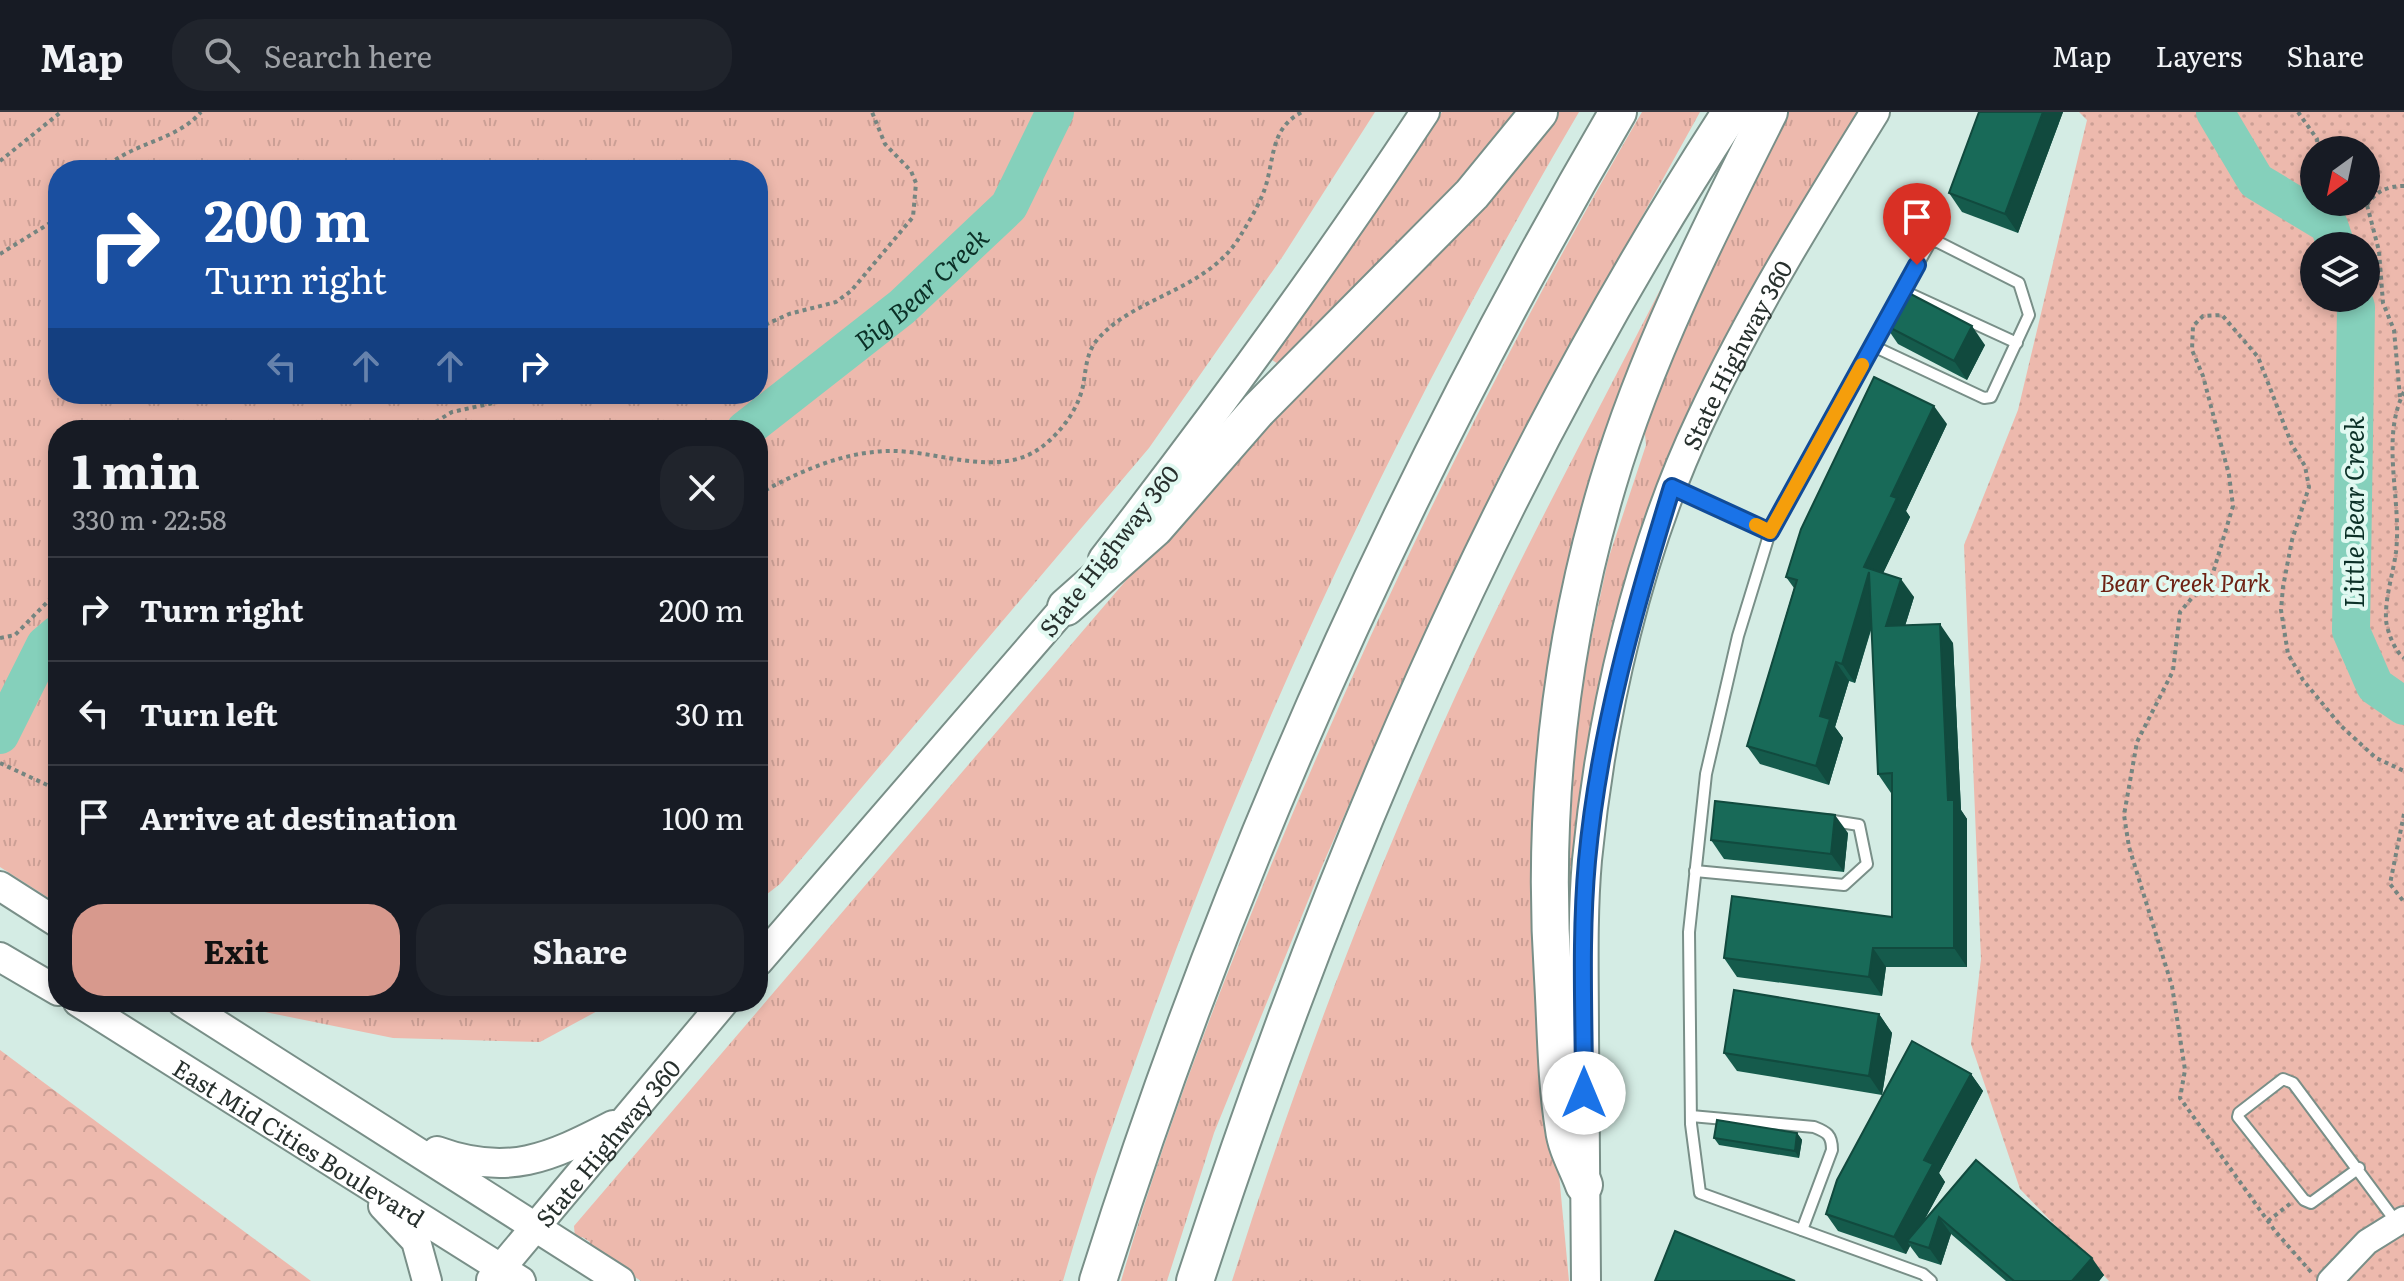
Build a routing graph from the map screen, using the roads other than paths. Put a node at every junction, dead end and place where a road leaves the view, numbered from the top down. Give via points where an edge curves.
1 (1425, 112) edge
2 (1539, 112) edge
3 (1618, 112) edge
4 (1731, 112) edge
5 (1769, 112) edge
6 (1875, 112) edge
7 (1903, 291) junction
8 (2017, 343) junction
9 (1873, 346) junction
10 (1672, 487) junction
11 (1770, 532) junction
12 (1066, 607) junction
13 (1703, 802) junction
14 (1718, 804) edge
15 (1812, 818) edge
16 (1695, 871) junction
17 (0, 886) edge
18 (48, 917) edge
19 (768, 950) edge
20 (2, 958) edge
21 (48, 985) edge
22 (94, 1012) edge
23 (198, 1012) edge
24 (715, 1012) edge
25 (1691, 1116) junction
26 (621, 1121) junction
27 (290, 1135) junction
28 (397, 1136) junction
29 (2359, 1168) junction
30 (1584, 1185) junction
31 (2401, 1221) edge
32 (537, 1227) junction
33 (1802, 1230) junction
34 (504, 1276) edge
35 (2322, 1278) edge
36 (427, 1281) edge
37 (620, 1281) edge
38 (1098, 1281) edge
39 (1195, 1281) edge
40 (1586, 1281) edge
41 (1931, 1281) edge

1 - 12 main road, State Highway 360 via 1232,393
2 - 12 highway via 1472,194 1258,410 1155,528
3 - 38 highway via 1546,236 1409,497 1281,778 1177,1044
4 - 39 highway via 1655,228 1544,432 1418,696 1294,994
5 - 30 highway via 1648,372 1608,480 1578,597 1554,768 1549,924 1564,1132
6 - 10 main road, State Highway 360 via 1756,312
7 - 8 lane
7 - 8 lane via 1932,239 1939,240 2019,283 2029,315
7 - 9 lane
8 - 9 lane via 1996,392 1984,398
9 - 11 lane
10 - 11 lane
10 - 30 main road, State Highway 360 via 1622,659 1602,749 1587,861
11 - 13 lane via 1738,636
12 - 19 main road, State Highway 360
13 - 14 lane
13 - 16 lane
15 - 16 lane via 1859,825 1867,864 1844,885
16 - 25 lane via 1689,932
17 - 18 main road
20 - 21 main road
22 - 27 main road, East Mid Cities Boulevard
23 - 28 main road
24 - 26 main road, State Highway 360
25 - 33 lane via 1700,1193
25 - 33 lane via 1826,1131 1832,1150
26 - 28 main road via 557,1154 497,1165 466,1162
26 - 32 main road, State Highway 360
27 - 34 main road, East Mid Cities Boulevard
27 - 36 main road via 392,1214 416,1241
28 - 32 main road
29 - 29 lane via 2311,1203 2238,1117 2283,1079 2293,1083
29 - 31 lane
30 - 40 main road, State Highway 360
31 - 35 street
32 - 34 main road, State Highway 360
32 - 37 main road
33 - 41 lane

